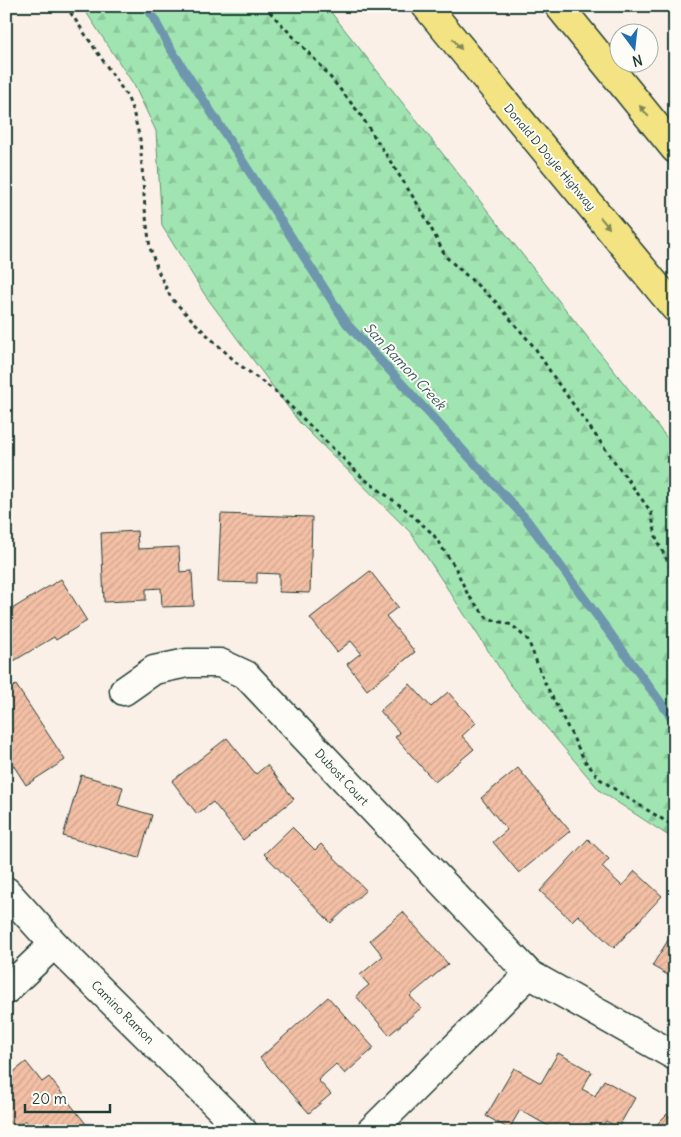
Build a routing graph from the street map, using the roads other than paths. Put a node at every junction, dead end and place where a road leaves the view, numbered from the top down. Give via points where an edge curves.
1 (426, 6) edge
2 (559, 6) edge
3 (675, 149) edge
4 (675, 308) edge
5 (124, 691) dead end
6 (6, 891) edge
7 (54, 944) junction
8 (529, 974) junction
9 (6, 990) edge
10 (675, 1056) edge
11 (243, 1131) edge
12 (371, 1131) edge

1 -> 4 highway, Donald D Doyle Highway
3 -> 2 highway
5 - 8 street, Dubost Court via 154,670 187,663 220,663 246,675
6 - 7 street, Camino Ramon
7 - 9 street
7 - 11 street, Camino Ramon
8 - 10 street, Dubost Court
8 - 12 street

